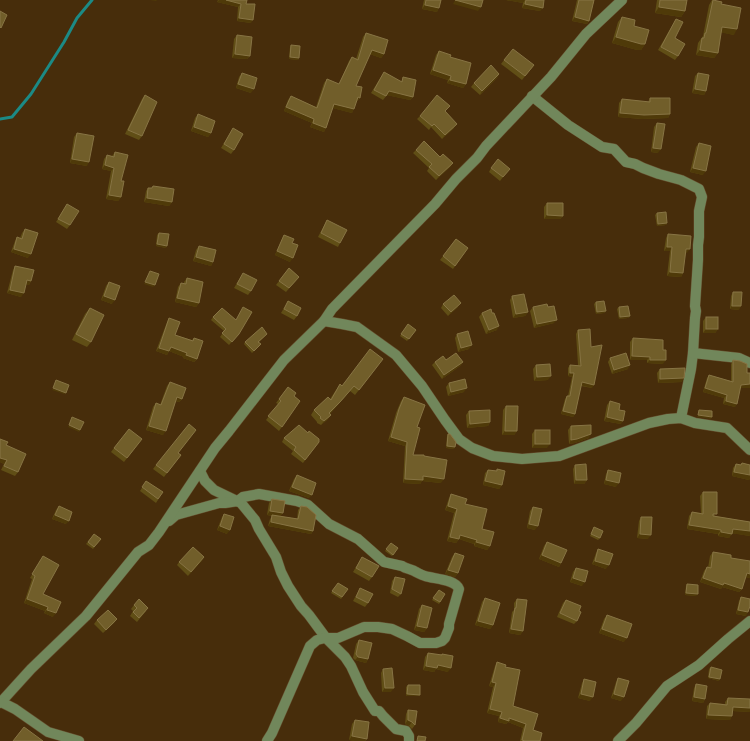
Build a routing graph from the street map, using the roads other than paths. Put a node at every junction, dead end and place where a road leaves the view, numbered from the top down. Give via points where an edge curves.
1 (622, 0) edge
2 (532, 96) junction
3 (324, 321) junction
4 (693, 353) junction
5 (750, 363) edge
6 (681, 418) junction
7 (750, 450) edge
8 (200, 471) junction
9 (238, 501) junction
10 (165, 524) junction
11 (750, 621) edge
12 (326, 638) junction
13 (0, 703) edge
14 (79, 741) edge
15 (267, 741) edge
16 (409, 741) edge
17 (618, 741) edge

1 - 2 street via 586,34
2 - 3 street via 435,204 332,309
2 - 4 street via 568,125 602,147 614,149 626,162 681,180 699,189 702,197 699,210
3 - 6 street via 357,328 396,355 422,386 459,439 472,448 493,456 522,459 559,456 649,423
3 - 8 street via 284,360
4 - 5 street via 739,358
4 - 6 street
6 - 7 street via 727,428
8 - 9 street via 214,490
8 - 10 street
9 - 10 street via 193,510 176,516
9 - 12 street via 255,520 276,557 288,586
9 - 12 street via 243,497 259,494 308,505 329,524 358,539 384,562 402,566 419,575 456,584 459,589 447,634 442,641 420,643 392,629 378,627 364,627 338,638
10 - 13 street via 149,545 138,552 86,616 30,669
11 - 17 street via 699,665 668,686
12 - 15 street via 317,640 310,646
12 - 16 street via 345,657 375,711 379,711 396,730 406,731
13 - 14 street via 15,709 48,732

